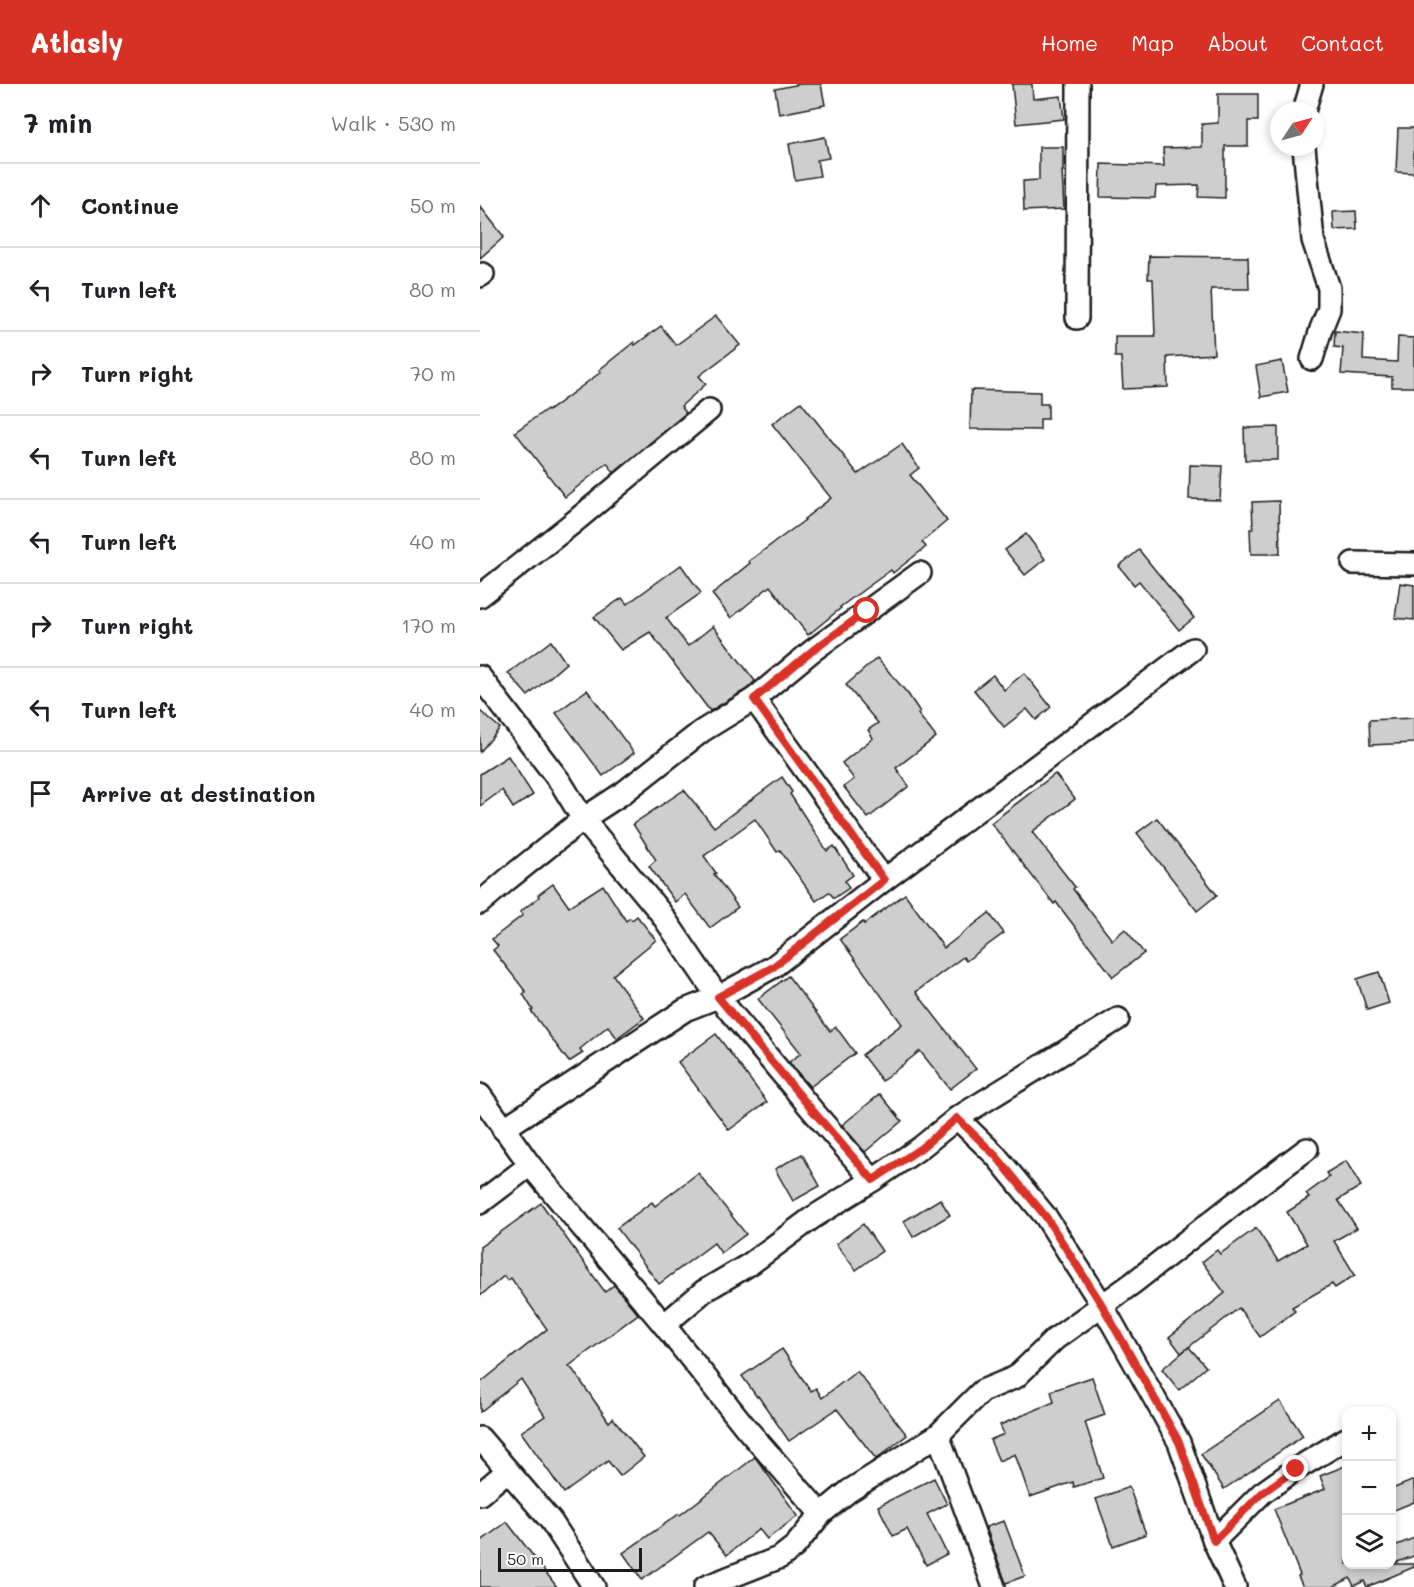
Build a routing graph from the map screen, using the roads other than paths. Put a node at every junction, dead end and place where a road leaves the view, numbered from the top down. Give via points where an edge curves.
1 (1078, 84) edge
2 (1312, 84) edge
3 (1307, 102) edge
4 (1305, 156) edge
5 (1077, 318) dead end
6 (1312, 358) dead end
7 (709, 410) dead end
8 (1353, 564) dead end
9 (1414, 564) edge
10 (920, 573) dead end
11 (480, 596) edge
12 (1193, 649) dead end
13 (480, 677) edge
14 (754, 699) junction
15 (583, 819) junction
16 (884, 880) junction
17 (480, 903) edge
18 (718, 997) junction
19 (1118, 1019) dead end
20 (480, 1095) edge
21 (957, 1118) junction
22 (503, 1129) junction
23 (1307, 1149) dead end
24 (530, 1165) junction
25 (873, 1180) junction
26 (480, 1203) edge
27 (1102, 1305) junction
28 (664, 1325) junction
29 (938, 1435) junction
30 (480, 1438) edge
31 (1342, 1442) edge
32 (507, 1471) junction
33 (480, 1494) edge
34 (821, 1514) junction
35 (1214, 1541) junction
36 (594, 1587) edge
37 (705, 1587) edge
38 (994, 1587) edge
39 (1235, 1587) edge

1 - 5 street
2 - 3 street
4 - 6 street via 1313,240 1329,288 1329,309
7 - 11 street
8 - 9 street
10 - 14 street via 812,651
12 - 16 street
13 - 15 street via 561,783
14 - 15 street
14 - 16 street
15 - 17 street
15 - 18 street via 660,912
16 - 18 street via 773,967
18 - 22 street via 685,1010
18 - 25 street
19 - 21 street
20 - 22 street
21 - 25 street
21 - 27 street via 996,1156 1046,1217
22 - 24 street
23 - 27 street
24 - 26 street
24 - 28 street
25 - 28 street via 704,1291
27 - 29 street via 1055,1339 1016,1377 982,1391
27 - 35 street via 1179,1442
28 - 34 street
29 - 34 street via 849,1491
29 - 38 street
30 - 32 street
31 - 35 street via 1262,1493
32 - 33 street
32 - 36 street via 551,1521
34 - 37 street via 781,1557
35 - 39 street

